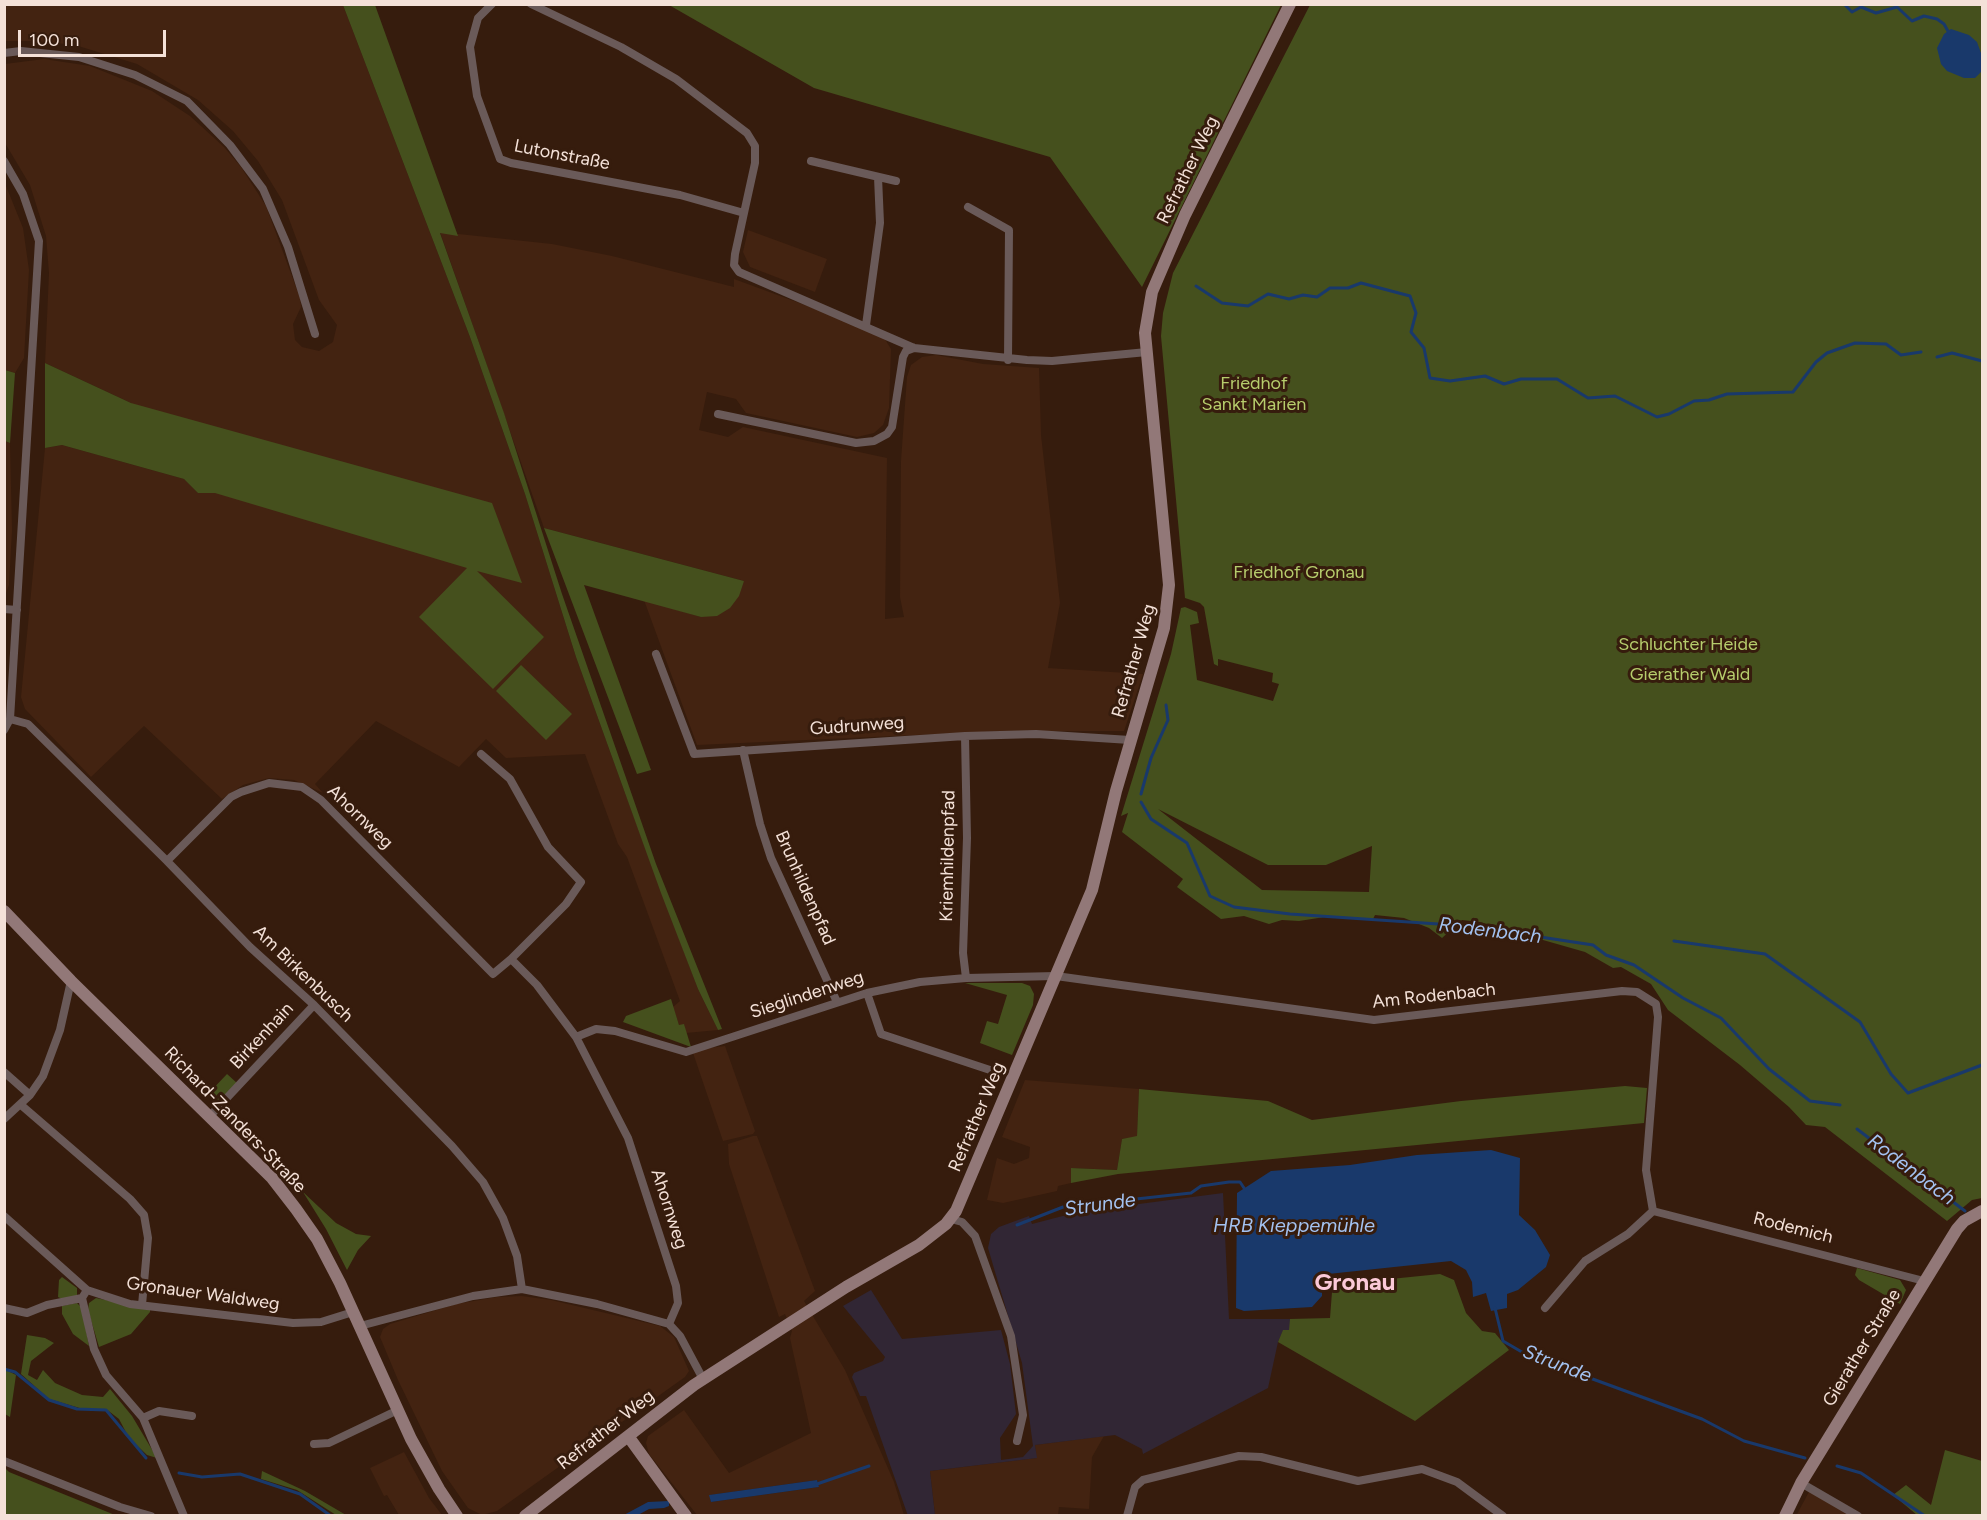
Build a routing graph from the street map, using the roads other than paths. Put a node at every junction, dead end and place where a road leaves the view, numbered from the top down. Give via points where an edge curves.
1 (492, 4) edge
2 (531, 4) edge
3 (1290, 4) edge
4 (4, 53) edge
5 (811, 160) dead end
6 (4, 161) edge
7 (878, 177) junction
8 (896, 181) dead end
9 (968, 207) dead end
10 (744, 213) junction
11 (866, 325) junction
12 (315, 334) dead end
13 (914, 348) junction
14 (1147, 352) junction
15 (1008, 360) junction
16 (718, 414) dead end
17 (4, 609) edge
18 (16, 610) junction
19 (656, 654) dead end
20 (10, 719) junction
21 (4, 730) edge
22 (965, 736) junction
23 (1130, 740) junction
24 (743, 750) junction
25 (481, 754) dead end
26 (167, 861) junction
27 (4, 911) edge
28 (511, 959) junction
29 (1056, 976) junction
30 (966, 978) junction
31 (71, 981) junction
32 (867, 993) junction
33 (837, 1002) junction
34 (314, 1005) junction
35 (576, 1037) junction
36 (990, 1070) dead end
37 (4, 1072) edge
38 (30, 1095) junction
39 (21, 1105) junction
40 (209, 1117) junction
41 (4, 1119) edge
42 (1653, 1211) junction
43 (1983, 1211) edge
44 (4, 1216) edge
45 (951, 1219) junction
46 (1924, 1281) junction
47 (522, 1289) junction
48 (87, 1290) junction
49 (82, 1298) junction
50 (142, 1305) junction
51 (4, 1308) edge
52 (1545, 1308) dead end
53 (353, 1312) junction
54 (669, 1324) junction
55 (360, 1326) junction
56 (703, 1379) junction
57 (398, 1410) junction
58 (192, 1416) dead end
59 (144, 1418) junction
60 (628, 1436) junction
61 (1017, 1442) dead end
62 (314, 1444) dead end
63 (4, 1461) edge
64 (1801, 1483) junction
65 (151, 1515) edge
66 (184, 1515) edge
67 (458, 1515) edge
68 (512, 1515) edge
69 (525, 1515) edge
70 (686, 1515) edge
71 (1127, 1515) edge
72 (1503, 1515) edge
73 (1785, 1515) edge
74 (1858, 1515) edge

1 - 10 street, Lutonstraße via 478,18 470,47 477,96 501,160 641,186
2 - 10 street via 621,47 745,130 754,146 755,159
3 - 14 main road, Refrather Weg via 1158,275 1146,321
4 - 12 street via 79,57 135,75 187,101 230,145 263,189 288,247
5 - 7 street
6 - 18 street via 23,194 39,241
7 - 8 street
7 - 11 street via 880,223
9 - 15 street via 1009,230
10 - 11 street via 734,258 739,272
11 - 13 street
13 - 15 street
13 - 16 street via 903,357 892,428 874,441 856,443
14 - 15 street via 1052,361
14 - 23 main road, Refrather Weg via 1170,594 1164,628
17 - 18 street
18 - 20 street
19 - 24 street, Gudrunweg via 694,754
20 - 21 street
20 - 26 street, Am Birkenbusch via 28,724
22 - 23 street, Gudrunweg via 1036,734
22 - 24 street, Gudrunweg
22 - 30 street, Kriemhildenpfad
23 - 29 main road, Refrather Weg via 1092,890
24 - 33 street, Brunhildenpfad via 771,858
25 - 28 street, Ahornweg via 510,779 548,847 582,882 566,904
26 - 28 street, Ahornweg via 231,797 269,783 302,787 321,800 493,974
26 - 34 street, Am Birkenbusch via 250,947
27 - 31 main road, Richard-Zanders-Straße
28 - 35 street, Ahornweg via 537,985
29 - 30 street, Sieglindenweg
29 - 42 street, Am Rodenbach via 1361,1020 1637,992 1656,1004 1658,1017 1646,1170
29 - 45 main road, Refrather Weg
30 - 32 street, Sieglindenweg
31 - 38 street via 52,1052
31 - 40 main road, Richard-Zanders-Straße
32 - 33 street, Sieglindenweg
32 - 36 street via 881,1034
33 - 35 street, Sieglindenweg via 686,1052 615,1030 596,1029
34 - 40 street, Birkenhain
34 - 47 street, Am Birkenbusch via 483,1182 503,1218 517,1256
35 - 54 street, Ahornweg via 628,1138 647,1195 676,1286 678,1303
37 - 38 street
38 - 39 street
39 - 41 street
39 - 50 street via 144,1215 148,1238
40 - 53 main road, Richard-Zanders-Straße via 272,1178 296,1209 322,1248
42 - 46 street, Rodemich
42 - 52 street via 1628,1234 1585,1261
43 - 46 main road, Gierather Straße via 1957,1228
44 - 48 street, Gronauer Waldweg
45 - 56 main road, Refrather Weg via 918,1245
45 - 61 street via 962,1222 975,1236 1011,1336 1023,1415
46 - 64 main road, Gierather Straße
47 - 54 street via 645,1315
47 - 55 street via 473,1296
48 - 49 street
48 - 50 street, Gronauer Waldweg
49 - 51 street via 27,1313
49 - 59 street via 94,1349 106,1375
50 - 53 street, Gronauer Waldweg via 293,1323 321,1322
53 - 55 main road, Richard-Zanders-Straße
54 - 56 street via 680,1336
55 - 57 main road, Richard-Zanders-Straße
56 - 60 main road, Refrather Weg
57 - 62 street via 329,1443
57 - 67 main road, Richard-Zanders-Straße via 430,1475
58 - 59 street via 159,1411
59 - 66 street
60 - 69 main road, Refrather Weg
60 - 70 main road
63 - 65 street via 120,1507
64 - 73 main road, Gierather Straße
64 - 74 street
68 - 69 main road
71 - 72 street via 1135,1487 1143,1480 1239,1456 1261,1457 1358,1481 1422,1469 1456,1482

